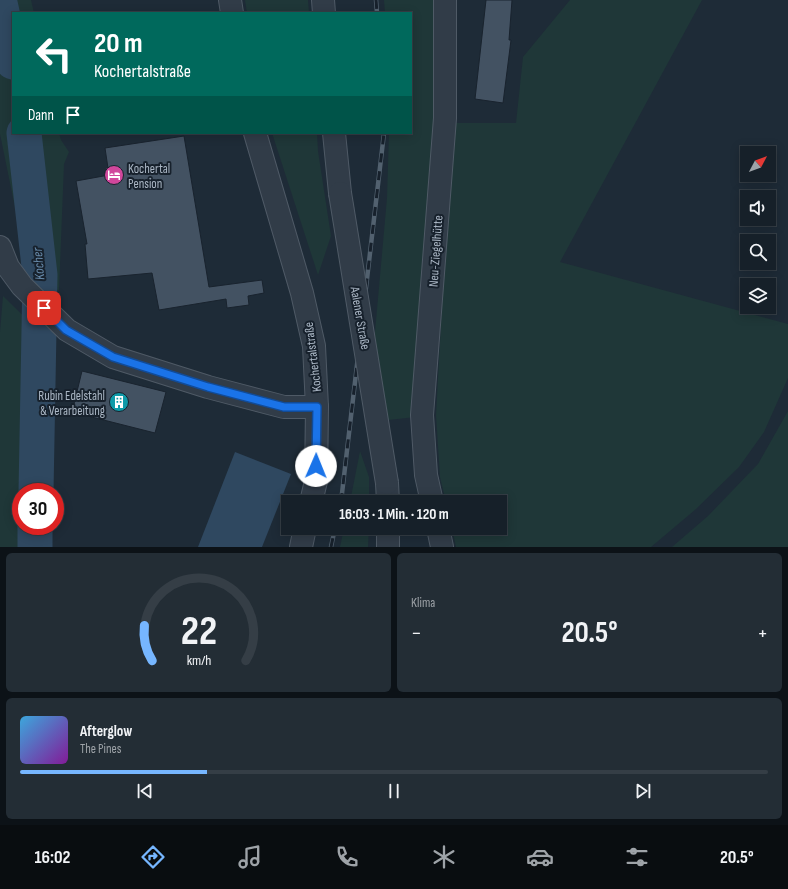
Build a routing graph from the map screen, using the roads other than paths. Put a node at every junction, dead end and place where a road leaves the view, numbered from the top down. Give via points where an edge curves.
1 (230, 0) edge
2 (323, 0) edge
3 (445, 0) edge
4 (232, 12) edge
5 (324, 12) edge
6 (255, 134) edge
7 (334, 134) edge
8 (0, 247) edge
9 (317, 407) junction
10 (387, 492) edge
11 (313, 495) edge
12 (430, 495) edge
13 (304, 535) edge
14 (388, 535) edge
15 (439, 535) edge
16 (301, 547) edge
17 (388, 547) edge
18 (442, 547) edge

1 - 4 street
2 - 5 street
3 - 12 street, Neu-Ziegelhütte via 445,118 422,415 426,475
6 - 9 street, Kochertalstraße via 302,293 314,346
7 - 10 street, Aalener Straße, bridge via 340,193
8 - 9 street, Kochertalstraße via 8,267 22,286 66,330 113,357 201,385 284,407
9 - 11 street via 316,481
13 - 16 street
14 - 17 street
15 - 18 street

